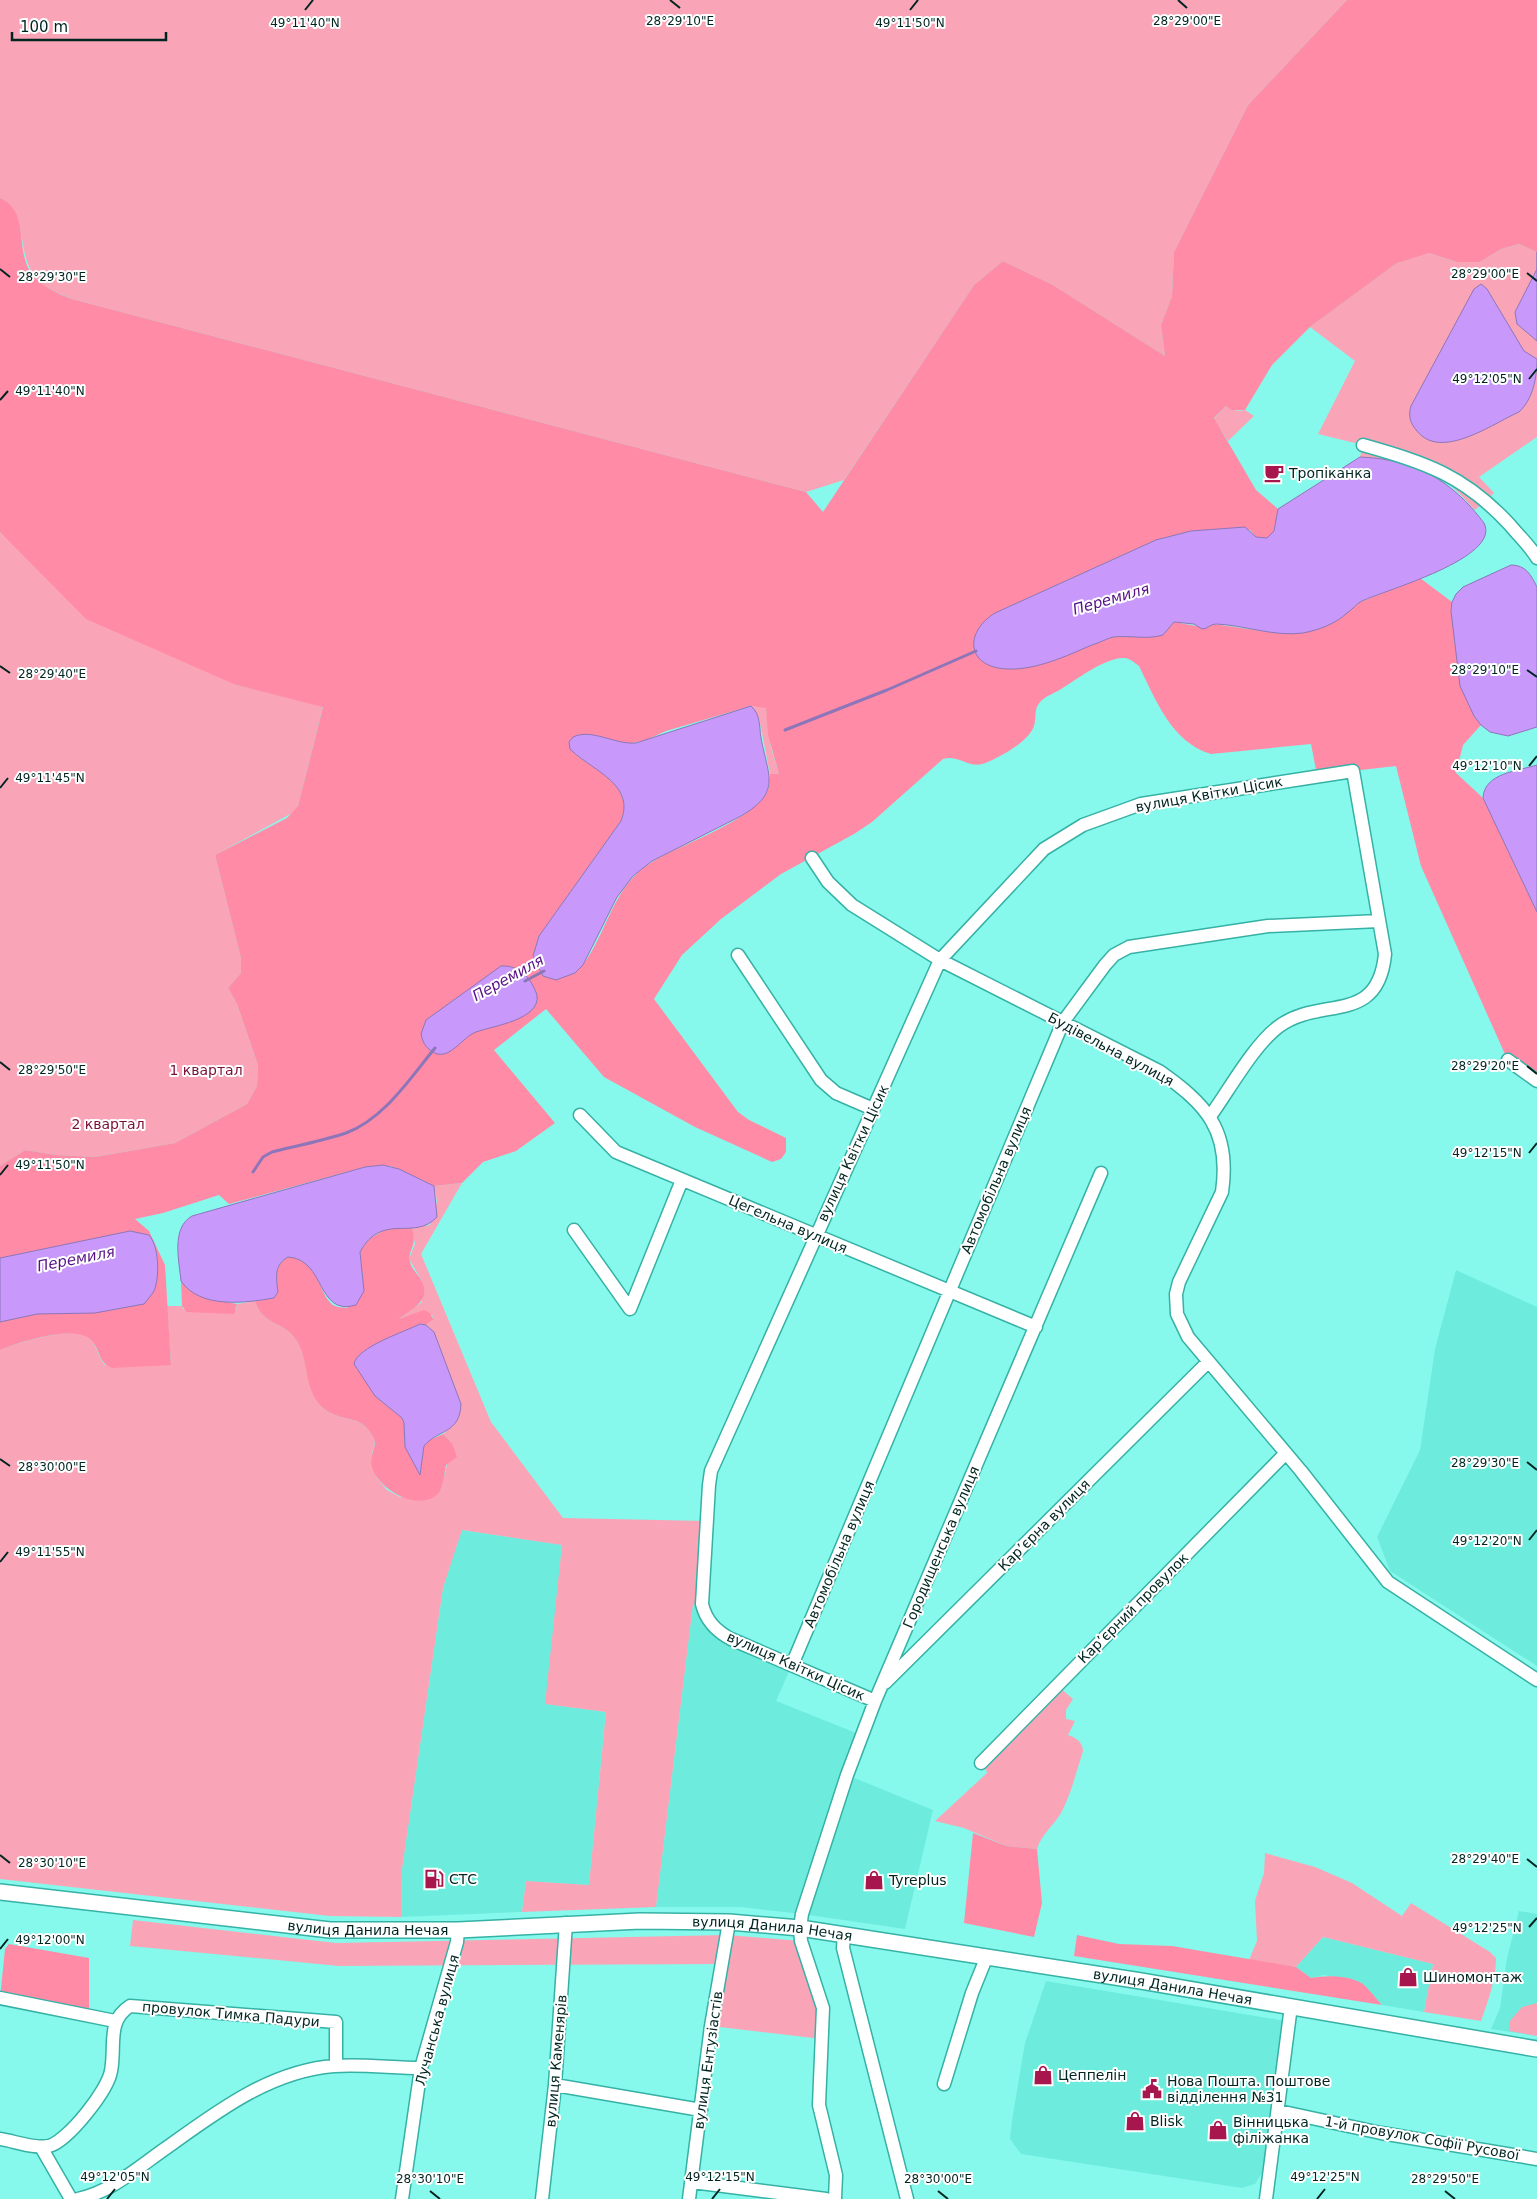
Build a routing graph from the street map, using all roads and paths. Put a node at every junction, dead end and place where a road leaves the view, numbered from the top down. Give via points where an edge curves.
1 (1363, 445) dead end
2 (1537, 558) edge
3 (812, 858) dead end
4 (1379, 921) junction
5 (738, 955) dead end
6 (940, 960) junction
7 (1063, 1022) junction
8 (1508, 1060) dead end
9 (1537, 1081) edge
10 (873, 1109) junction
11 (580, 1115) dead end
12 (1211, 1115) junction
13 (1101, 1173) dead end
14 (682, 1180) junction
15 (574, 1230) dead end
16 (815, 1235) junction
17 (950, 1290) junction
18 (1036, 1326) junction
19 (1207, 1363) junction
20 (1286, 1453) junction
21 (792, 1665) junction
22 (1537, 1680) edge
23 (880, 1688) junction
24 (875, 1701) junction
25 (981, 1763) dead end
26 (0, 1892) edge
27 (728, 1922) junction
28 (566, 1923) junction
29 (800, 1928) junction
30 (458, 1930) junction
31 (844, 1935) junction
32 (987, 1956) junction
33 (0, 1998) edge
34 (1292, 2006) junction
35 (115, 2021) junction
36 (1537, 2049) edge
37 (336, 2066) junction
38 (421, 2068) junction
39 (944, 2084) dead end
40 (555, 2085) junction
41 (701, 2110) junction
42 (1279, 2111) junction
43 (0, 2138) edge
44 (41, 2146) junction
45 (1537, 2159) edge
46 (692, 2182) junction
47 (70, 2199) edge
48 (78, 2199) edge
49 (402, 2199) edge
50 (542, 2199) edge
51 (690, 2199) edge
52 (826, 2199) edge
53 (834, 2199) edge
54 (907, 2199) edge
55 (1266, 2199) edge

1 - 2 street via 1417,460 1462,483 1491,504
3 - 6 street, Будівельна вулиця via 828,882 852,904
4 - 6 street, вулиця Квітки Цісик via 1353,771 1141,804 1083,825 1044,849
4 - 7 street, Автомобільна вулиця via 1268,926 1129,947 1114,955 1105,965
4 - 12 street via 1385,954 1374,992 1367,998 1294,1018 1279,1026 1266,1038
5 - 10 street via 821,1080 836,1093
6 - 7 street, Будівельна вулиця
6 - 10 street, вулиця Квітки Цісик
7 - 12 street, Будівельна вулиця via 1159,1071 1183,1087
7 - 17 street, Автомобільна вулиця
8 - 9 street
10 - 16 street, вулиця Квітки Цісик
11 - 14 street, Цегельна вулиця via 616,1152
12 - 19 street, Будівельна вулиця via 1222,1151 1222,1192 1176,1294 1180,1324
13 - 18 street, Городищенська вулиця
14 - 15 street via 630,1309
14 - 16 street, Цегельна вулиця
16 - 17 street, Цегельна вулиця
16 - 21 street, вулиця Квітки Цісик via 711,1471 706,1521 702,1604 707,1619 731,1639
17 - 18 street, Цегельна вулиця
17 - 21 street, Автомобільна вулиця
18 - 23 street, Городищенська вулиця
19 - 20 street, Будівельна вулиця
19 - 23 street, Карʼєрна вулиця
20 - 22 street, Будівельна вулиця via 1388,1582
20 - 25 street, Карʼєрний провулок
21 - 24 street, вулиця Квітки Цісик
23 - 24 street, Городищенська вулиця
24 - 29 street, Городищенська вулиця via 847,1775
26 - 30 main road, вулиця Данила Нечая via 330,1930
27 - 28 main road, вулиця Данила Нечая
27 - 29 main road, вулиця Данила Нечая
27 - 41 street, вулиця Ентузіастів
28 - 30 main road, вулиця Данила Нечая
28 - 40 street, вулиця Каменярів
29 - 31 main road, вулиця Данила Нечая
29 - 53 street via 801,1941 823,2008 819,2105 836,2175
30 - 38 street, Лучанська вулиця
31 - 32 main road, вулиця Данила Нечая
31 - 54 street via 843,1948
32 - 34 main road, вулиця Данила Нечая
32 - 39 street
33 - 35 street
34 - 36 main road, вулиця Данила Нечая
34 - 42 street
35 - 37 street, провулок Тимка Падури via 130,2006 336,2022
35 - 44 street via 108,2083 68,2135 54,2144
37 - 38 street
37 - 48 street via 298,2073 253,2091 223,2107 122,2179 96,2194
38 - 49 street, Лучанська вулиця
40 - 41 street
40 - 50 street, вулиця Каменярів
41 - 46 street, вулиця Ентузіастів
42 - 45 street, 1-й провулок Софії Русової via 1380,2133
42 - 55 street
43 - 44 street
44 - 47 street
46 - 51 street, вулиця Ентузіастів
46 - 52 street

